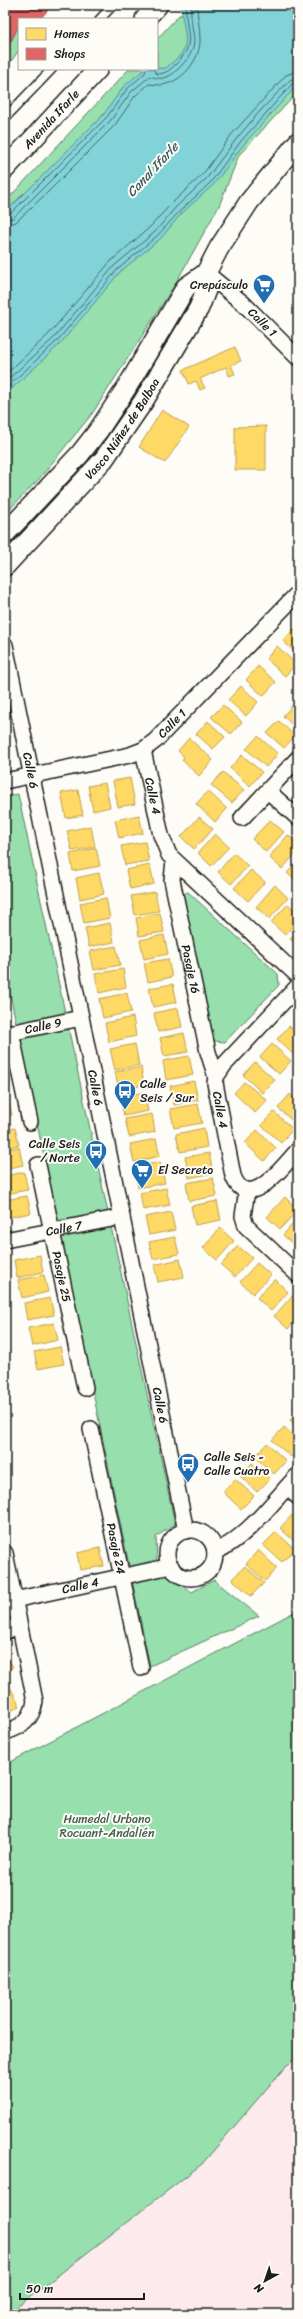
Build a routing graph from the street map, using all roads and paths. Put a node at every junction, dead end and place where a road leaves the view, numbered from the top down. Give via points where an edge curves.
1 (113, 5) edge
2 (101, 18) edge
3 (51, 70) edge
4 (97, 70) edge
5 (5, 118) edge
6 (298, 142) edge
7 (5, 169) edge
8 (206, 273) junction
9 (298, 358) edge
10 (5, 534) edge
11 (5, 566) edge
12 (298, 593) edge
13 (5, 645) edge
14 (143, 750) junction
15 (298, 758) edge
16 (32, 775) junction
17 (5, 781) edge
18 (268, 790) junction
19 (242, 818) dead end
20 (298, 818) edge
21 (174, 860) junction
22 (298, 976) edge
23 (298, 986) edge
24 (82, 1018) junction
25 (8, 1033) edge
26 (216, 1077) junction
27 (30, 1122) dead end
28 (298, 1150) edge
29 (38, 1165) dead end
30 (247, 1190) junction
31 (122, 1217) junction
32 (52, 1231) junction
33 (5, 1240) edge
34 (298, 1275) edge
35 (85, 1388) dead end
36 (91, 1429) dead end
37 (298, 1475) edge
38 (287, 1487) junction
39 (298, 1497) edge
40 (186, 1531) junction
41 (5, 1552) edge
42 (215, 1552) junction
43 (171, 1566) junction
44 (122, 1577) junction
45 (14, 1600) junction
46 (19, 1624) junction
47 (5, 1632) edge
48 (141, 1668) dead end
49 (11, 1730) edge

1 - 2 lane
3 - 5 lane
4 - 7 street, Avenida Ifarle
6 - 8 street, Vasco Núñez de Balboa via 249,202
8 - 9 street, Calle 1 via 244,304
8 - 10 street, Vasco Núñez de Balboa via 186,288 98,431 80,454
8 - 11 street, Vasco Núñez de Balboa via 206,290 199,308 131,421 104,459
12 - 14 street, Calle 1 via 155,741
13 - 16 street, Calle 6
14 - 16 street, Calle 1 via 130,755
14 - 21 street, Calle 4 via 163,842
15 - 18 street
16 - 17 street, Calle 1
16 - 24 street, Calle 6
18 - 19 street
18 - 20 street
21 - 22 street, Calle 4
21 - 26 street, Pasaje 16 via 172,880 208,1052
23 - 26 street, Calle 4 via 224,1065
24 - 25 street, Calle 9
24 - 31 street, Calle 6
25 - 27 street
26 - 30 street, Calle 4 via 216,1090 233,1176 238,1185
28 - 30 street via 262,1188
29 - 32 street, Pasaje 25
30 - 34 street via 243,1216 246,1226
31 - 32 street, Calle 7
31 - 40 street, Calle 6
32 - 33 street, Calle 7
32 - 35 street, Pasaje 25
36 - 44 street, Pasaje 24
37 - 38 street
38 - 39 street
38 - 42 street via 236,1541
40 - 42 street via 196,1531 205,1535 212,1542
40 - 43 street via 175,1537 168,1547 168,1560
41 - 45 street
42 - 43 street via 211,1568 197,1577 182,1576
43 - 44 street, Calle 4
44 - 45 street, Calle 4
44 - 48 street, Pasaje 24
45 - 46 street
46 - 47 street
46 - 49 street via 34,1701 32,1714

